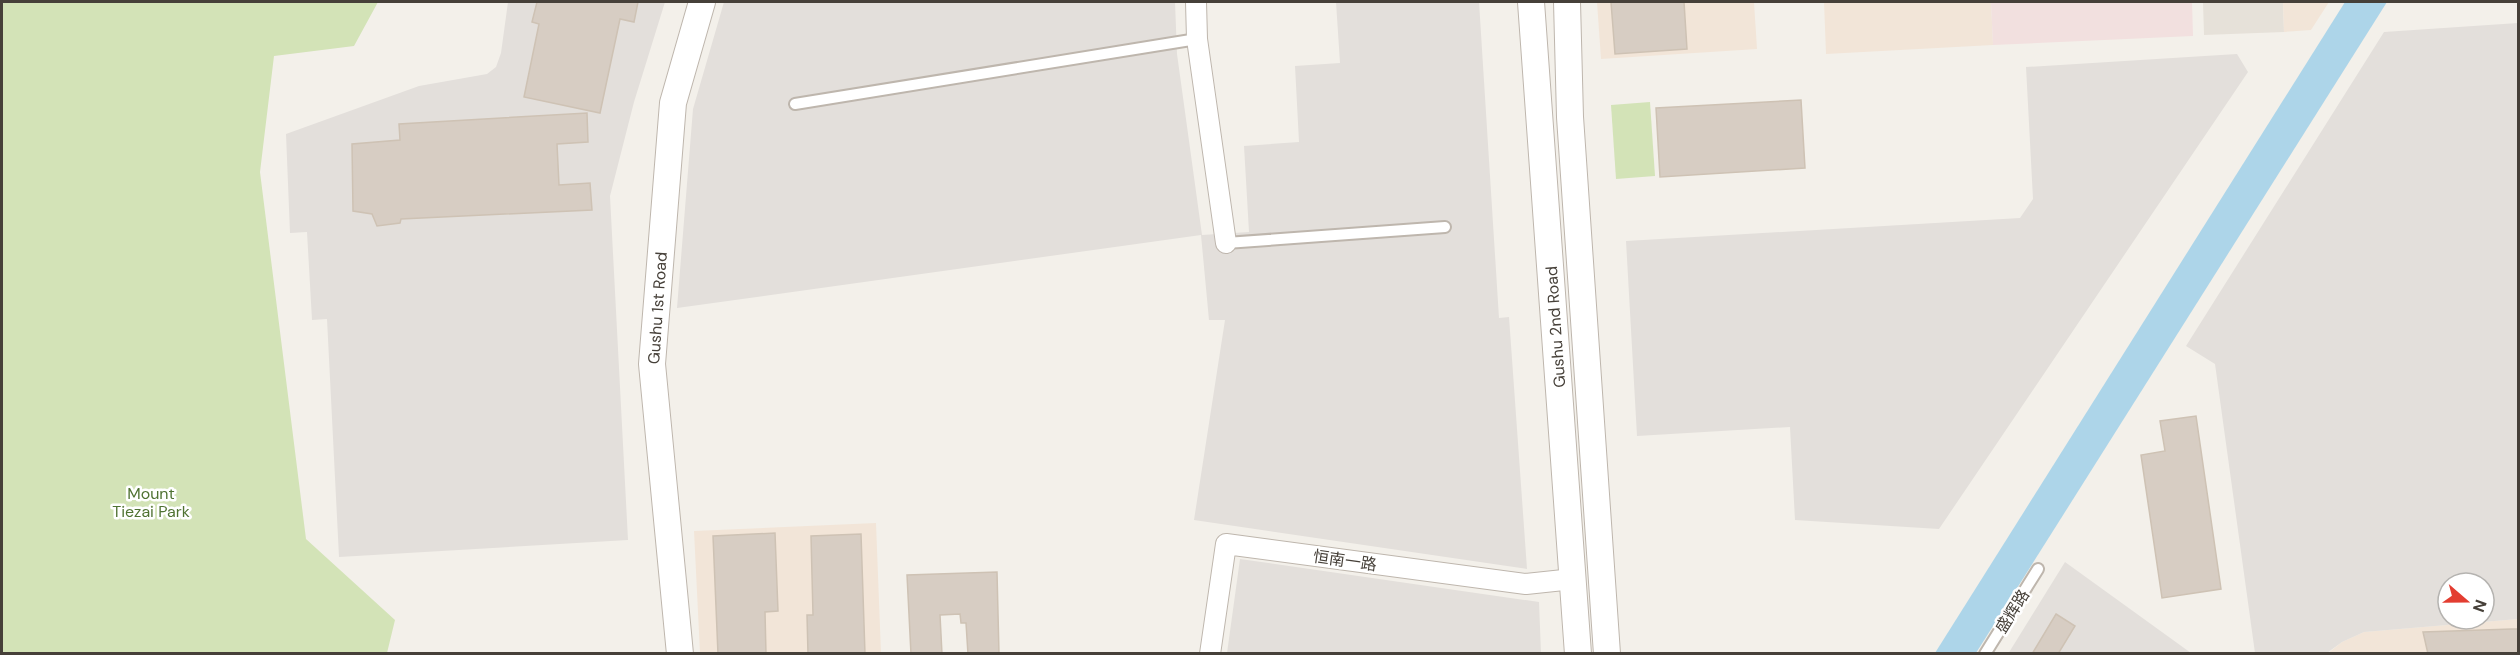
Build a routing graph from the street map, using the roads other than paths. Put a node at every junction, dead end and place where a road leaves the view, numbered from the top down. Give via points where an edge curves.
1 (702, 2) edge
2 (1196, 2) edge
3 (1531, 2) edge
4 (1567, 2) edge
5 (1197, 39) junction
6 (795, 104) dead end
7 (1445, 227) dead end
8 (1226, 243) joint
9 (2038, 569) dead end
10 (1573, 579) junction
11 (680, 654) edge
12 (1210, 654) edge
13 (1578, 654) edge
14 (1607, 654) edge
15 (1985, 654) edge

1 - 11 street, Gushu 1st Road via 673,103 652,364
2 - 5 street
3 - 10 street, Gushu 2nd Road
4 - 14 street, Gushu 2nd Road via 1570,117
5 - 6 lane
5 - 8 street
7 - 8 lane
9 - 15 lane, 盛辉路
10 - 12 street, 恒南一路 via 1526,584 1226,544
10 - 13 street, Gushu 2nd Road

